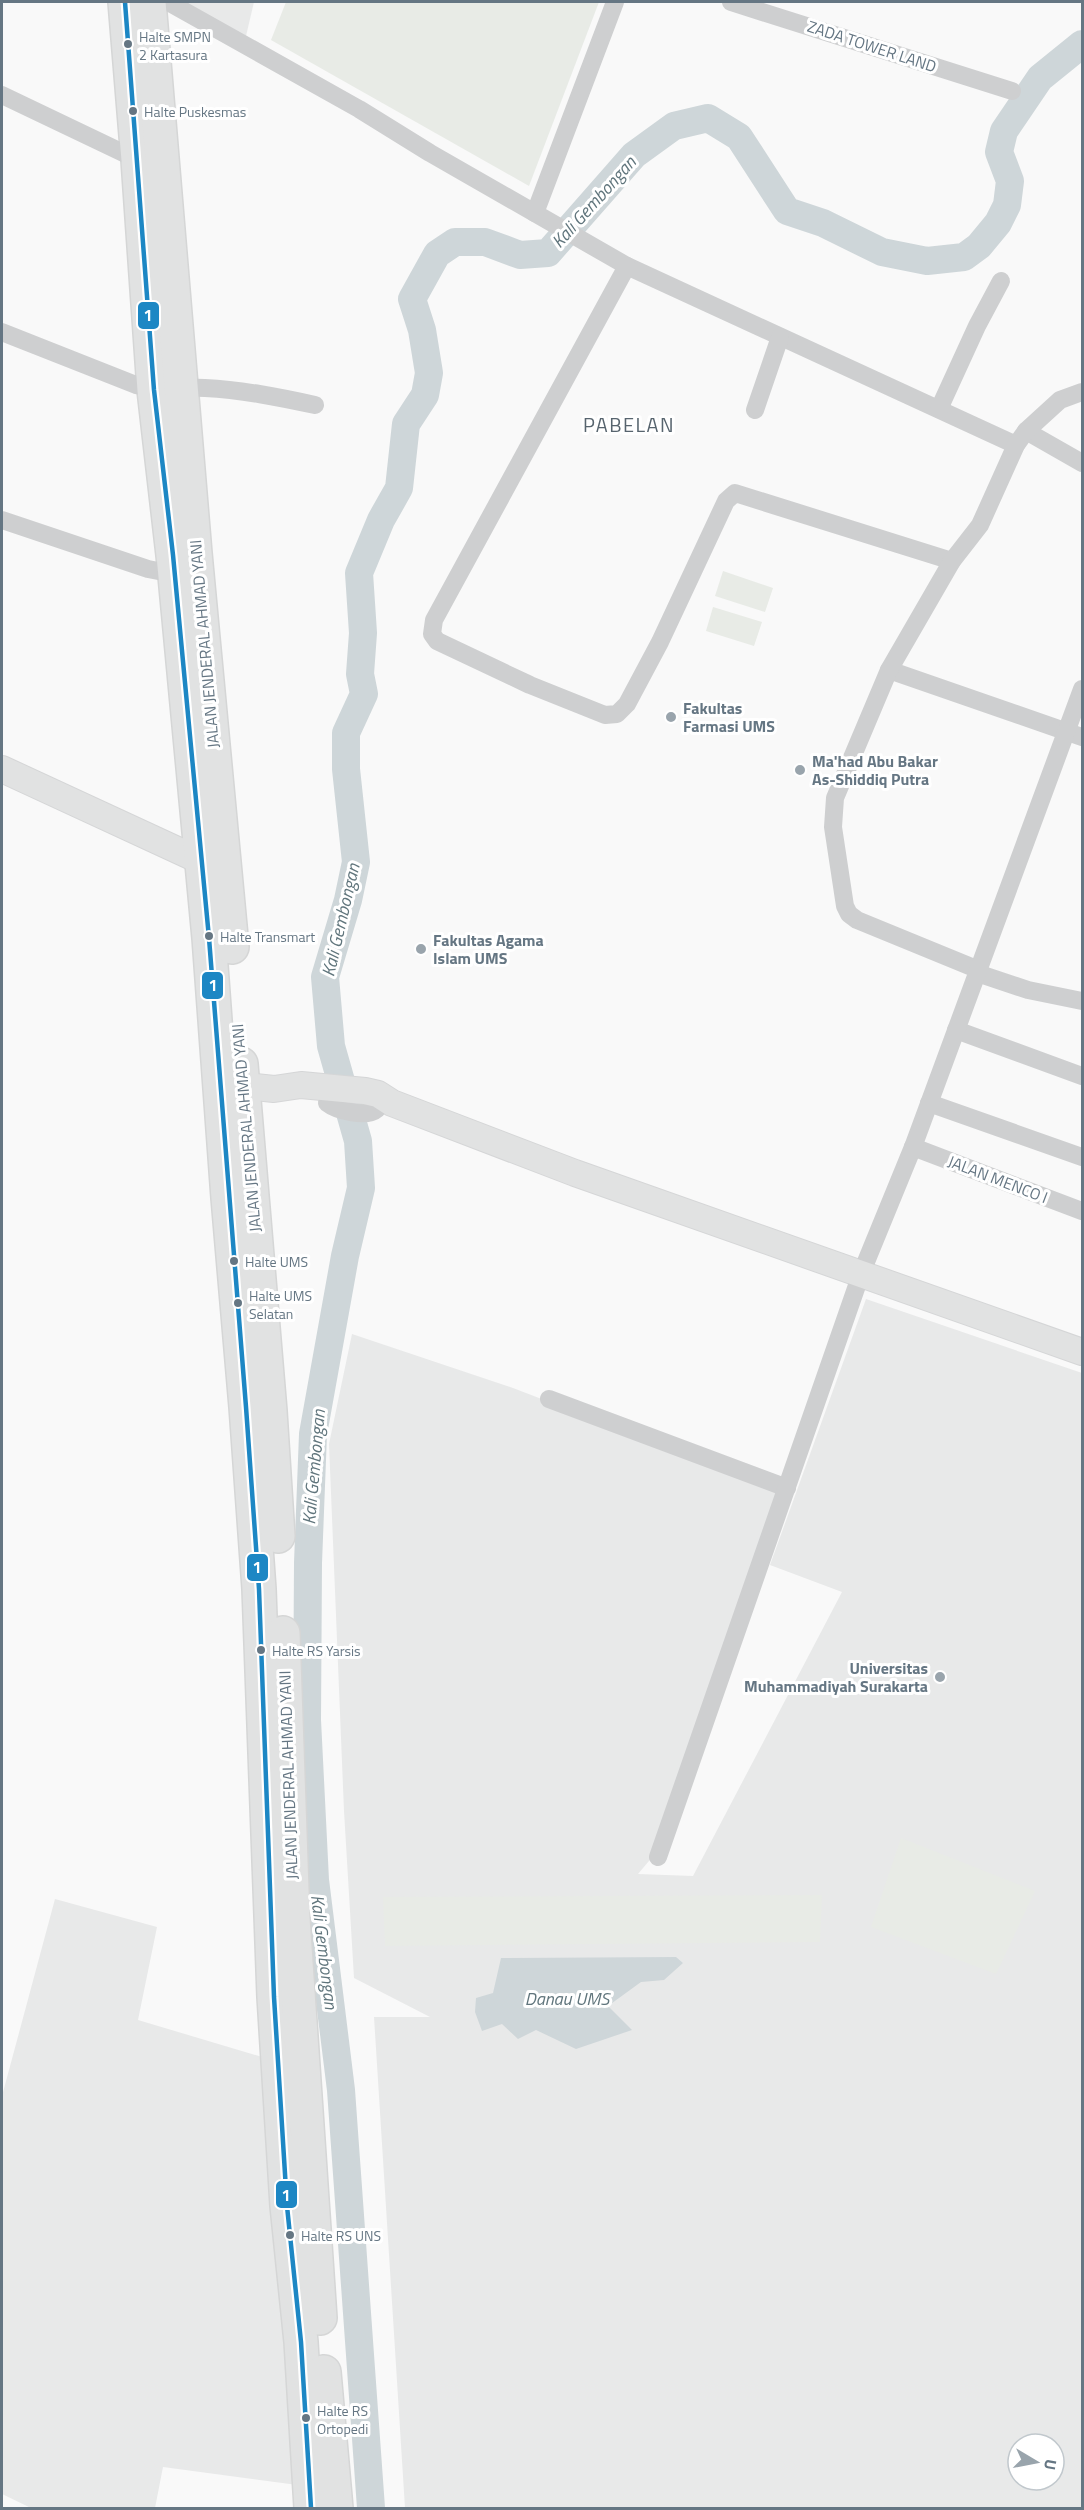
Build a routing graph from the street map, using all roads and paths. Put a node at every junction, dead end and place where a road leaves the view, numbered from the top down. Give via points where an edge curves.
1 (125, 2) edge
2 (149, 2) edge
3 (168, 2) edge
4 (615, 2) edge
5 (731, 2) edge
6 (1012, 91) dead end
7 (2, 95) edge
8 (138, 160) junction
9 (542, 217) junction
10 (627, 266) junction
11 (1001, 281) dead end
12 (2, 332) edge
13 (780, 337) junction
14 (168, 388) junction
15 (1083, 392) edge
16 (315, 405) dead end
17 (939, 409) junction
18 (755, 410) dead end
19 (1021, 438) junction
20 (1083, 463) edge
21 (2, 520) edge
22 (181, 561) junction
23 (952, 561) junction
24 (889, 670) junction
25 (1083, 689) edge
26 (1074, 735) edge
27 (2, 769) edge
28 (201, 861) junction
29 (978, 971) junction
30 (1083, 1001) edge
31 (956, 1030) junction
32 (1083, 1076) edge
33 (245, 1086) junction
34 (929, 1103) junction
35 (913, 1147) junction
36 (1083, 1157) edge
37 (1083, 1211) edge
38 (861, 1274) junction
39 (1083, 1352) edge
40 (549, 1400) dead end
41 (787, 1488) junction
42 (658, 1857) dead end
43 (299, 2204) junction
44 (311, 2508) edge
45 (336, 2508) edge

1 - 8 highway, JALAN JENDERAL AHMAD YANI
2 - 14 highway, JALAN JENDERAL AHMAD YANI
3 - 9 street
4 - 9 street
5 - 6 street, ZADA TOWER LAND
7 - 8 street
8 - 14 highway, JALAN JENDERAL AHMAD YANI
9 - 10 street
10 - 13 street
10 - 23 street via 434,620 434,639 530,685 612,715 627,704 732,494
11 - 17 street
12 - 14 street via 136,385
13 - 17 street
13 - 18 street
14 - 16 street via 242,390
14 - 22 highway, JALAN JENDERAL AHMAD YANI
15 - 19 street via 1060,400
17 - 19 street
19 - 20 street
19 - 23 street via 980,525
21 - 22 street via 148,568
22 - 28 highway, JALAN JENDERAL AHMAD YANI
22 - 33 highway, JALAN JENDERAL AHMAD YANI via 232,934
23 - 24 street
24 - 26 street
24 - 29 street via 835,798 833,827 845,906 856,920
25 - 26 street
26 - 29 street
27 - 28 street
28 - 33 highway, JALAN JENDERAL AHMAD YANI
29 - 30 street via 1028,990
29 - 31 street
31 - 32 street
31 - 34 street
33 - 38 street via 299,1099 354,1098
33 - 43 highway, JALAN JENDERAL AHMAD YANI via 281,1586
34 - 35 street
34 - 36 street
35 - 37 street, JALAN MENCO I
35 - 38 street
38 - 39 street
38 - 41 street
40 - 41 street
41 - 42 street
43 - 44 highway, JALAN JENDERAL AHMAD YANI via 301,2342
43 - 45 highway, JALAN JENDERAL AHMAD YANI

